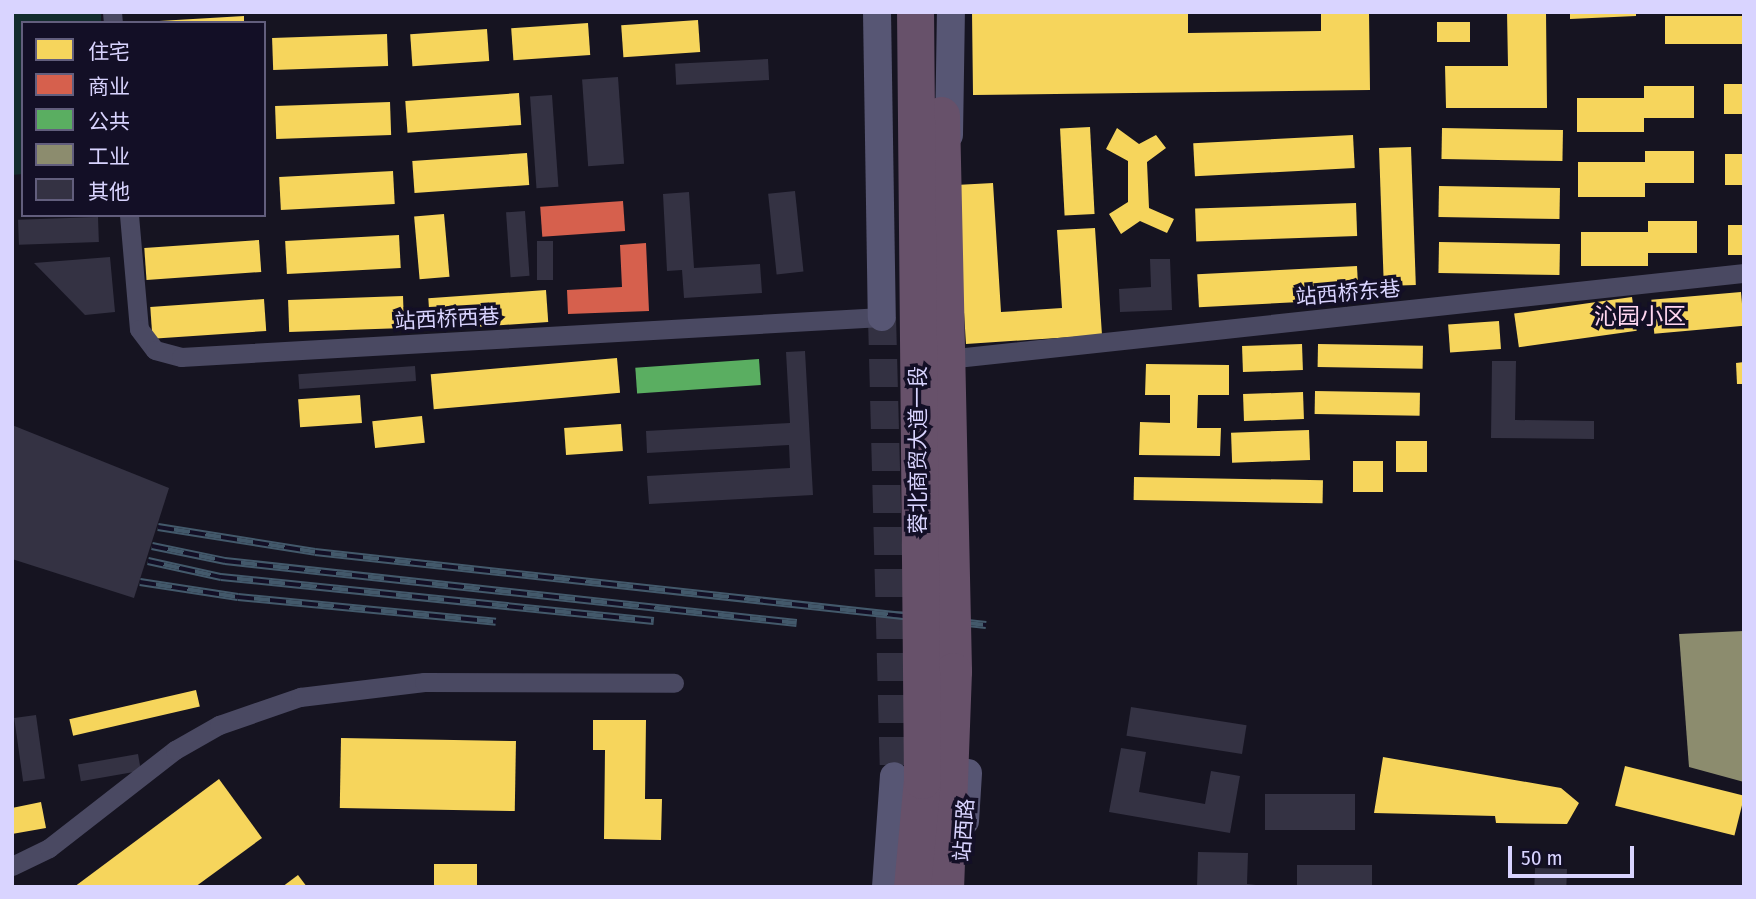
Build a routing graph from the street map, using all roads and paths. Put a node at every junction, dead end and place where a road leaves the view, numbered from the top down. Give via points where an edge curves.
1 (877, 12) edge
2 (915, 12) edge
3 (939, 12) edge
4 (951, 12) edge
5 (129, 217) edge
6 (1744, 273) edge
7 (882, 317) joint
8 (956, 358) joint
9 (674, 683) dead end
10 (968, 773) dead end
11 (894, 776) tunnel mouth
12 (12, 866) edge
13 (886, 887) edge
14 (912, 887) edge
15 (945, 887) edge
16 (960, 887) edge

1 - 7 main road
2 - 14 highway, 蓉北商贸大道一段, bridge via 922,780
3 - 15 highway, 蓉北商贸大道一段, bridge via 953,671
4 - 8 main road, 蓉北商贸大道一段 via 948,110
5 - 7 street, 站西桥西巷 via 139,329 155,350 181,357
6 - 8 street, 站西桥东巷
9 - 12 street via 424,682 300,697 219,725 175,750 49,848
10 - 16 main road, 站西路
11 - 13 main road

